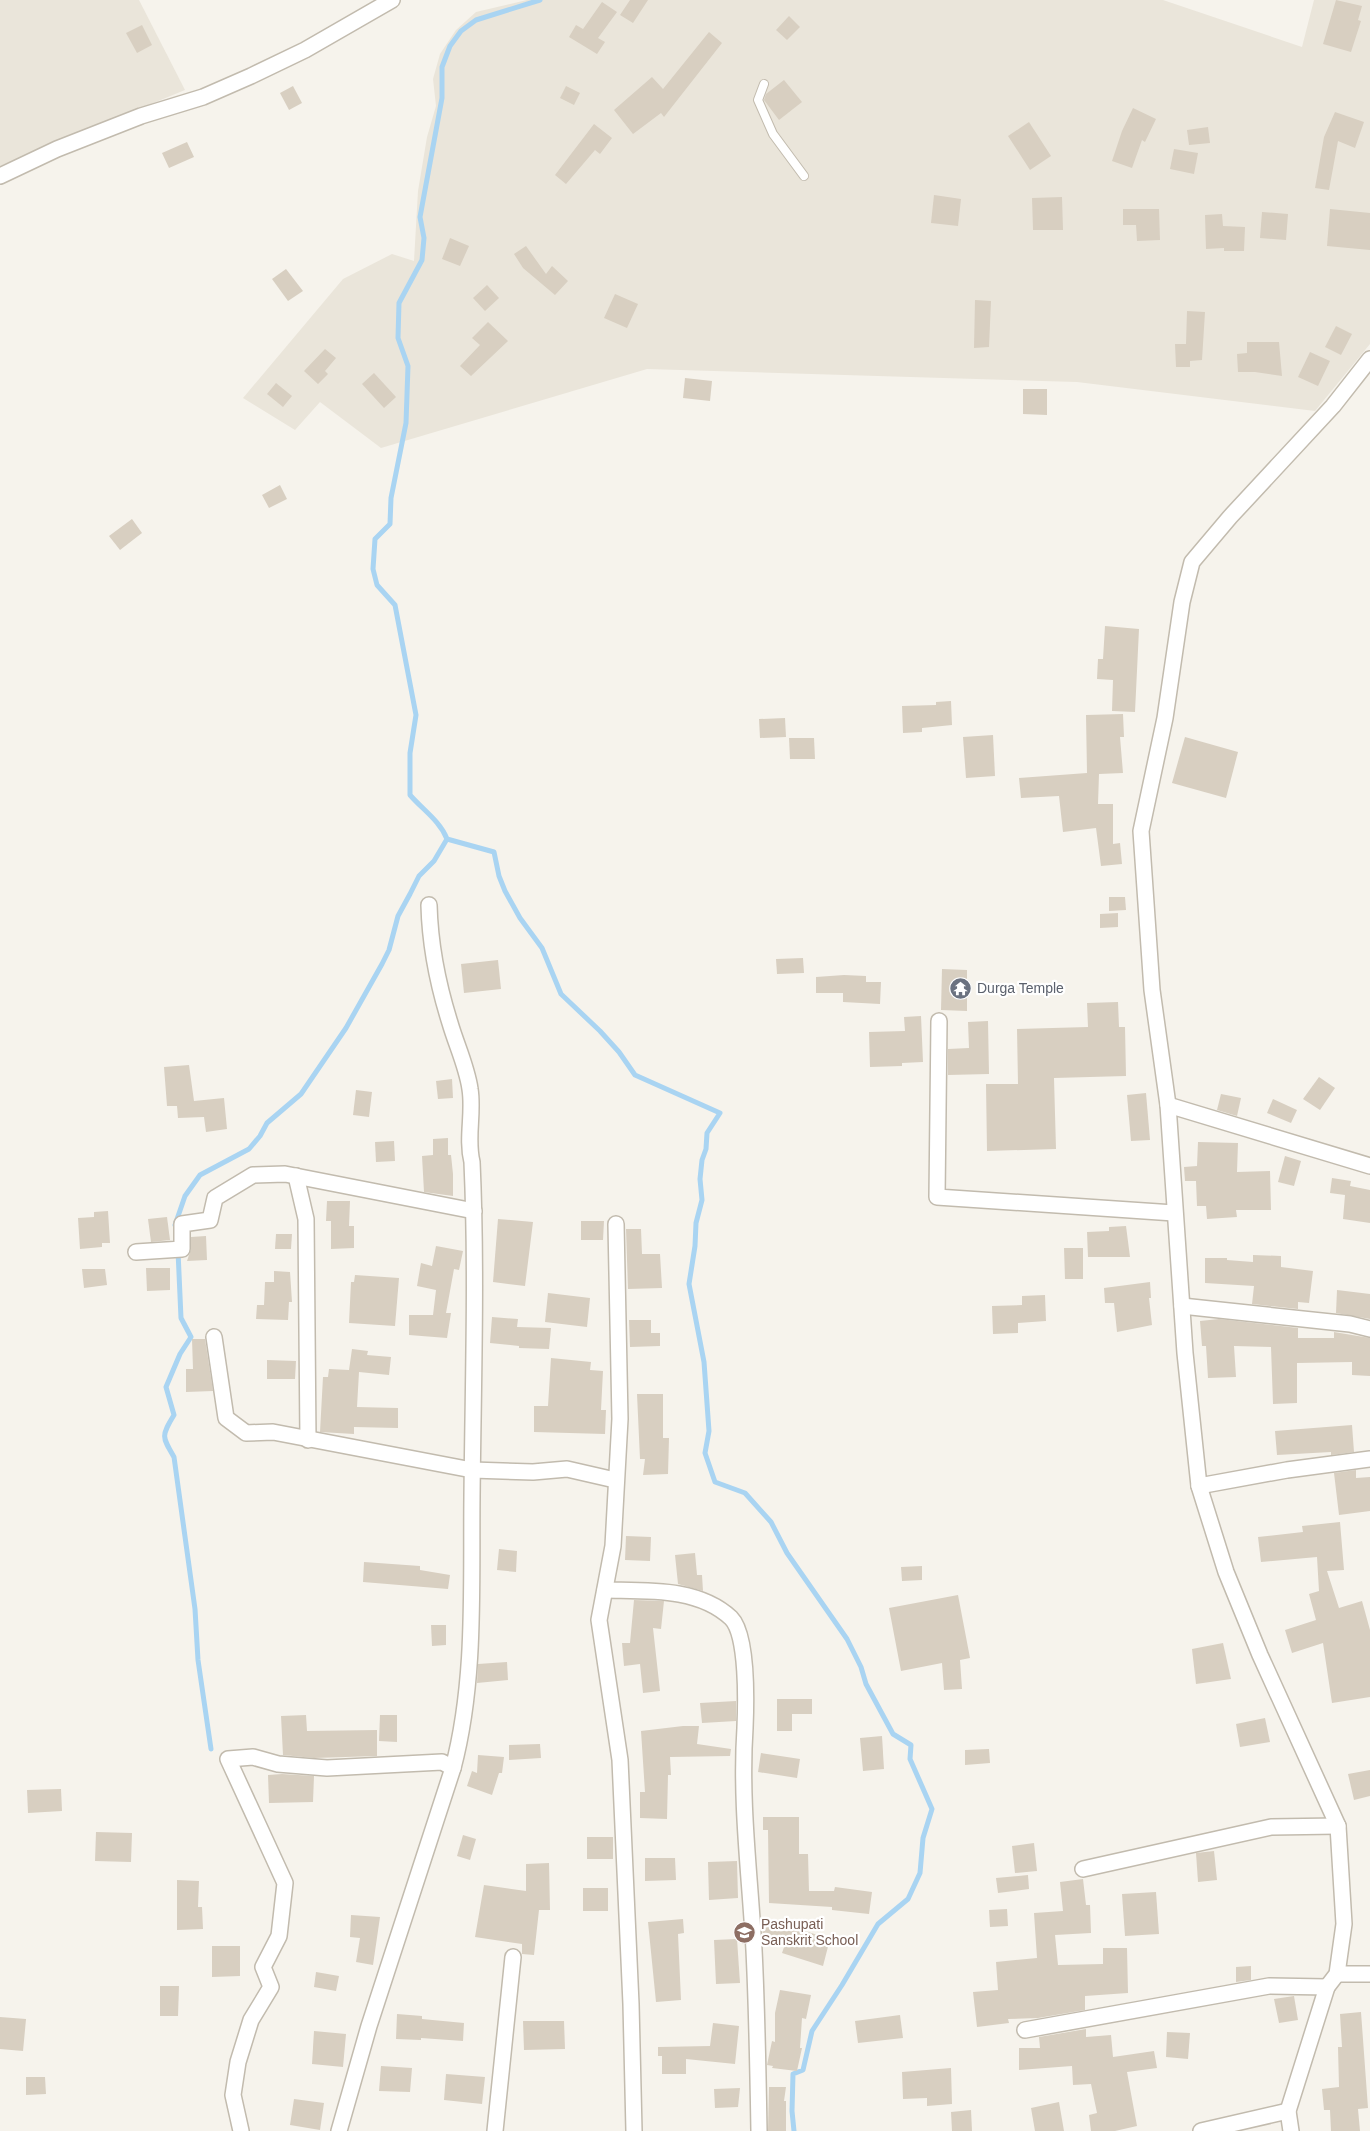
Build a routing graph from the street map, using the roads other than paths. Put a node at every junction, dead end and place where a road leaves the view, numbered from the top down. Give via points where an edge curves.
1 (392, 0) edge
2 (764, 84) dead end
3 (0, 176) edge
4 (804, 176) dead end
5 (1370, 359) edge
6 (429, 905) dead end
7 (939, 1021) dead end
8 (1168, 1105) junction
9 (1370, 1166) edge
10 (296, 1176) junction
11 (474, 1211) junction
12 (1174, 1213) junction
13 (616, 1224) dead end
14 (136, 1252) dead end
15 (1182, 1306) junction
16 (1370, 1329) edge
17 (214, 1337) dead end
18 (308, 1440) junction
19 (1370, 1459) edge
20 (472, 1470) junction
21 (615, 1480) junction
22 (1199, 1486) junction
23 (605, 1590) junction
24 (453, 1768) junction
25 (1338, 1826) junction
26 (1083, 1869) dead end
27 (514, 1957) dead end
28 (1337, 1974) junction
29 (1370, 1974) edge
30 (1327, 1987) junction
31 (1025, 2030) dead end
32 (1288, 2111) junction
33 (241, 2131) edge
34 (340, 2131) edge
35 (495, 2131) edge
36 (634, 2131) edge
37 (759, 2131) edge
38 (1201, 2131) edge
39 (1291, 2131) edge

1 - 3 street via 358,22 251,76 203,97 141,116 57,149
2 - 4 lane via 758,100 773,134
5 - 8 street via 1333,406 1192,562 1182,602 1165,718 1141,831 1152,990
6 - 11 street via 438,981 470,1088 468,1146 472,1162
7 - 12 street via 937,1197
8 - 9 street
8 - 12 street
10 - 11 street
10 - 14 street via 252,1175 215,1198 210,1220 182,1224 182,1249
10 - 18 street via 306,1219
11 - 20 street
12 - 15 street
13 - 21 street via 620,1419
15 - 16 street via 1350,1324
15 - 22 street
17 - 18 street via 226,1418 246,1433 273,1432
18 - 20 street
19 - 22 street
20 - 21 street via 533,1472 567,1469
20 - 24 street via 468,1673 460,1743
21 - 23 street via 613,1546
22 - 25 street via 1226,1572
23 - 36 street via 599,1620 620,1760 632,2004
23 - 37 street via 677,1594 698,1599 732,1619 741,1638 747,1694 742,1774 754,1950
24 - 33 street via 442,1762 327,1768 278,1764 253,1757 228,1759 286,1883 279,1936 263,1967 271,1987 251,2020 238,2062 233,2095
24 - 34 street via 369,2026
25 - 26 street via 1271,1827
25 - 28 street via 1344,1924
27 - 35 street
28 - 29 street
28 - 30 street
30 - 31 street via 1269,1986
30 - 32 street
32 - 38 street
32 - 39 street

